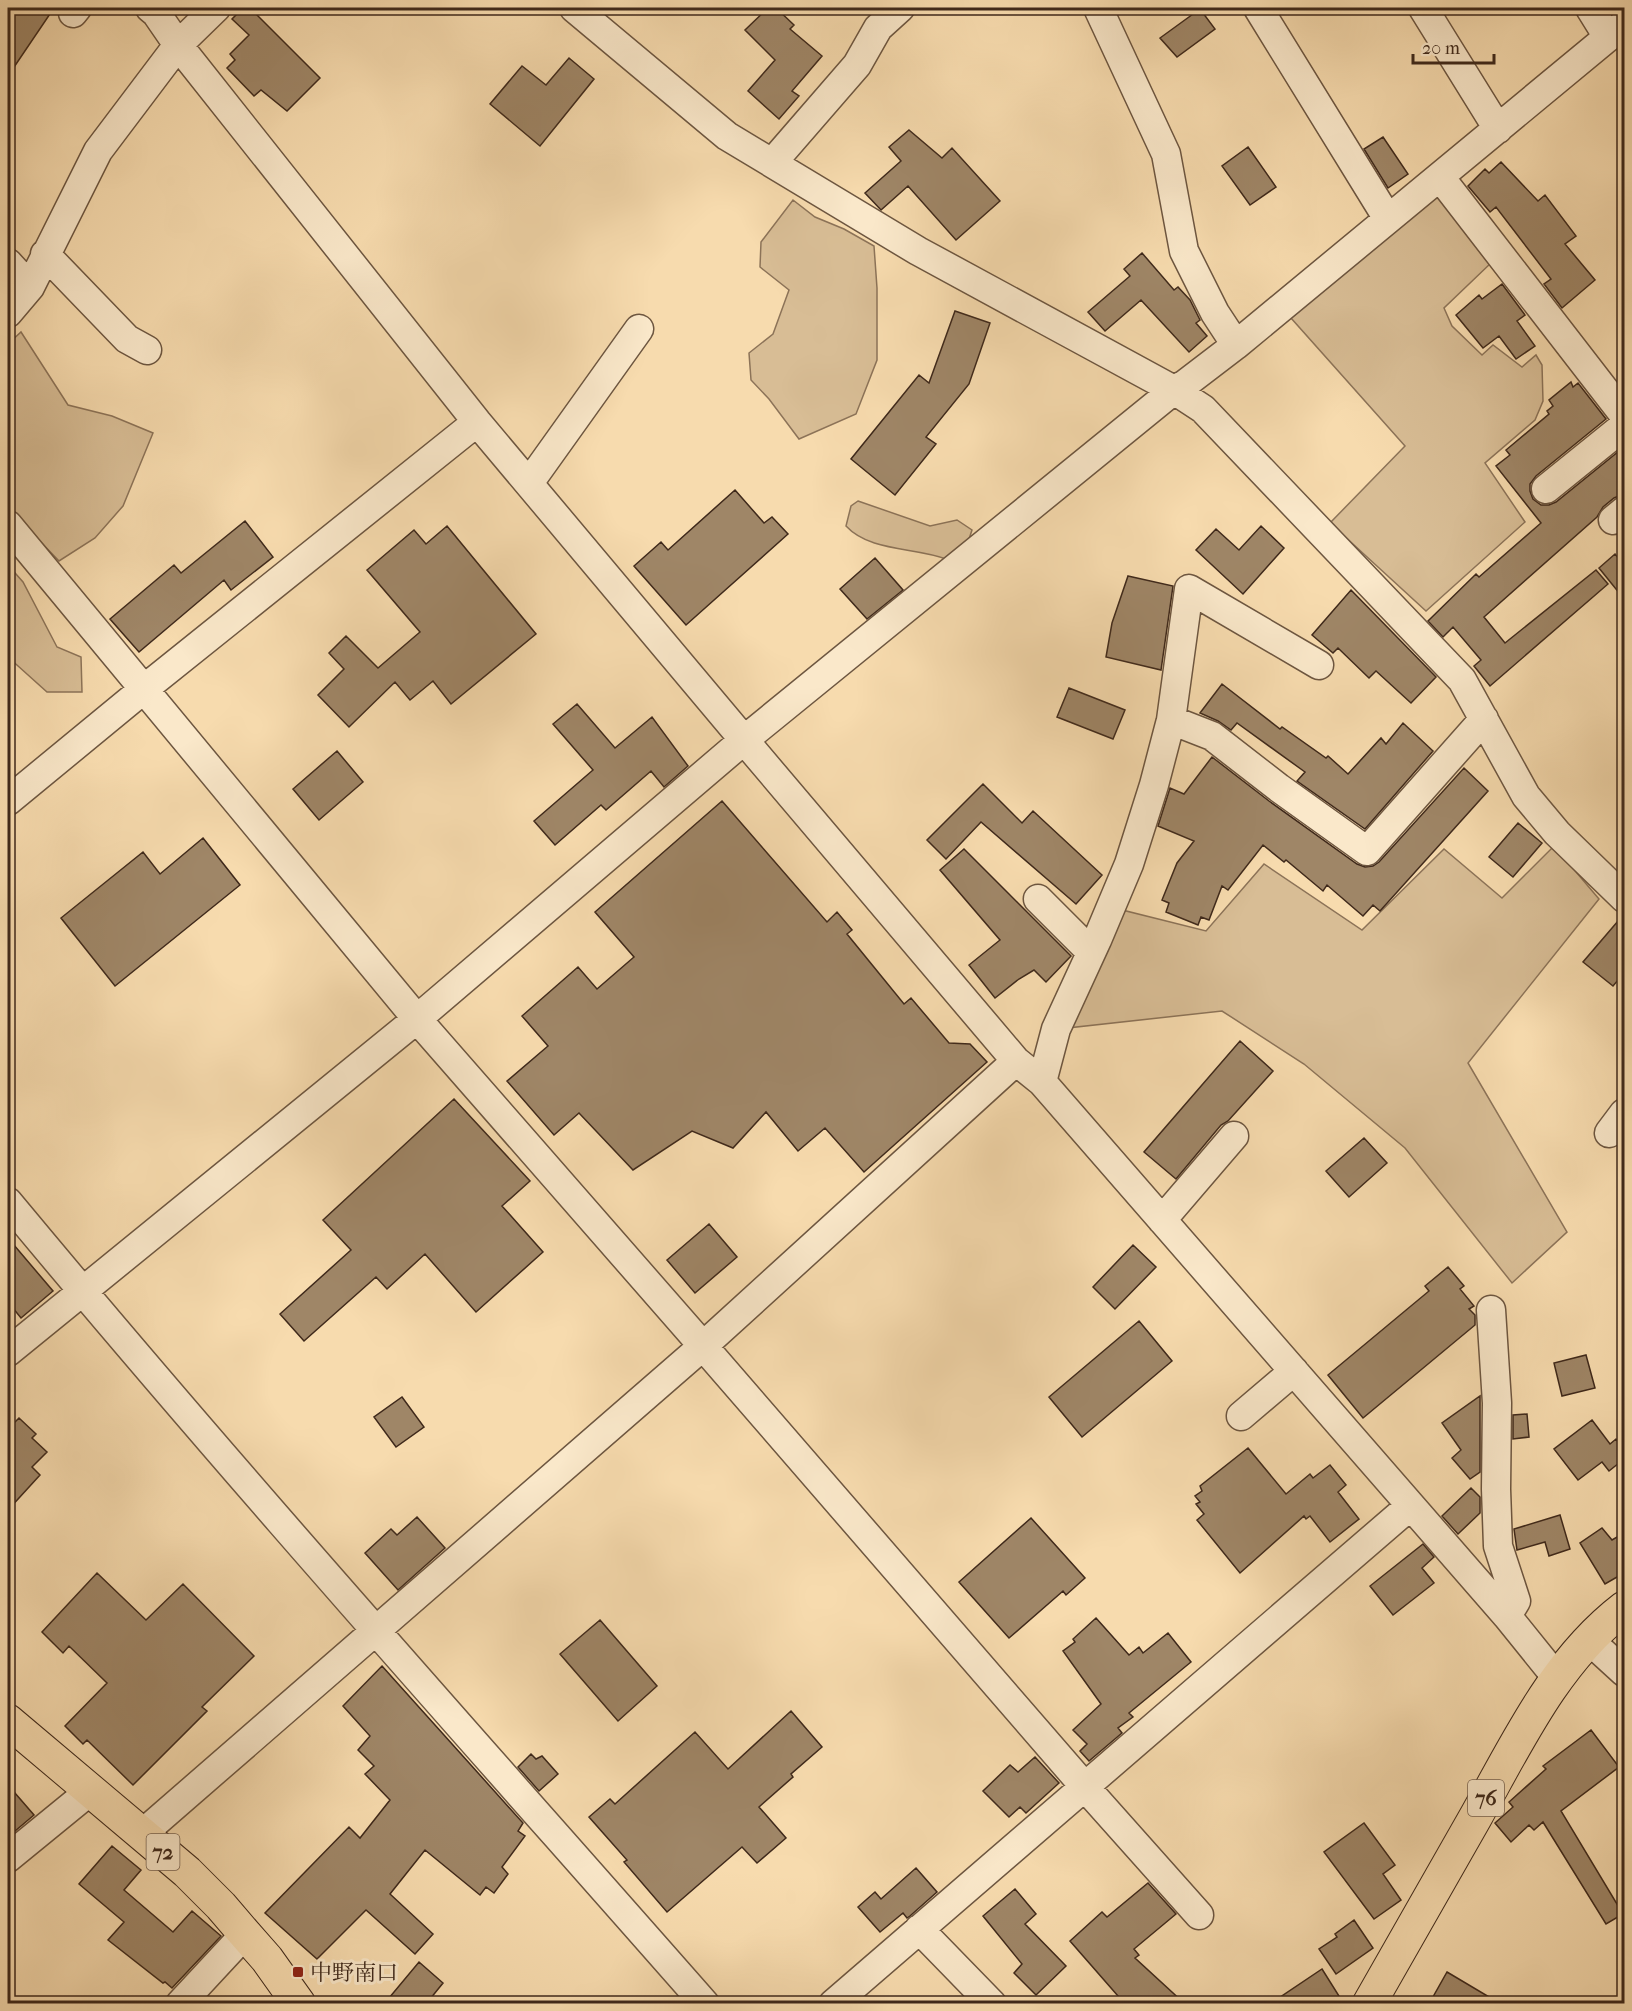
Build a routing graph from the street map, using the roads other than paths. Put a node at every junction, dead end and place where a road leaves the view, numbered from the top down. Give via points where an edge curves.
1 (150, 8) edge
2 (216, 8) edge
3 (574, 8) edge
4 (900, 8) edge
5 (1098, 8) edge
6 (1258, 8) edge
7 (1423, 8) edge
8 (1590, 8) edge
9 (1616, 31) edge
10 (178, 45) junction
11 (1498, 129) junction
12 (772, 163) junction
13 (1440, 177) junction
14 (1388, 219) junction
15 (45, 254) junction
16 (8, 263) edge
17 (30, 287) junction
18 (8, 313) edge
19 (639, 329) dead end
20 (1236, 345) junction
21 (147, 350) dead end
22 (1174, 390) junction
23 (1624, 415) edge
24 (477, 422) junction
25 (1624, 426) edge
26 (529, 483) junction
27 (1546, 489) dead end
28 (8, 525) edge
29 (1319, 665) dead end
30 (144, 689) junction
31 (1171, 720) junction
32 (1484, 720) junction
33 (744, 741) junction
34 (8, 801) edge
35 (1622, 888) edge
36 (1038, 899) dead end
37 (1091, 952) junction
38 (417, 1019) junction
39 (1016, 1061) junction
40 (1042, 1082) junction
41 (1234, 1136) dead end
42 (8, 1202) edge
43 (1162, 1220) junction
44 (82, 1292) junction
45 (1491, 1310) dead end
46 (703, 1346) junction
47 (8, 1352) edge
48 (1294, 1371) junction
49 (1241, 1416) dead end
50 (1410, 1506) junction
51 (1624, 1608) edge
52 (1507, 1616) junction
53 (376, 1629) junction
54 (1589, 1640) junction
55 (1624, 1672) edge
56 (1557, 1678) junction
57 (8, 1721) edge
58 (1084, 1787) junction
59 (90, 1791) junction
60 (142, 1834) junction
61 (8, 1858) edge
62 (1199, 1915) dead end
63 (919, 1929) junction
64 (245, 1934) junction
65 (180, 2004) edge
66 (299, 2004) edge
67 (705, 2004) edge
68 (833, 2004) edge
69 (992, 2004) edge
70 (1369, 2004) edge

1 - 10 street
2 - 10 street
3 - 12 street via 728,136
4 - 12 street via 878,28 857,65
5 - 20 street via 1166,154 1184,251
6 - 14 street
7 - 11 street
8 - 9 street
9 - 11 street
10 - 15 street via 98,151
10 - 24 street
11 - 13 street
12 - 22 street via 918,251
13 - 14 street
13 - 23 street
14 - 20 street
15 - 17 street
15 - 21 street via 127,339
16 - 17 street
17 - 18 street
19 - 26 street
20 - 22 street
22 - 32 street via 1203,409 1462,680
22 - 33 street
24 - 26 street
24 - 30 street
25 - 27 street
26 - 33 street
28 - 30 street
29 - 31 street via 1189,589
30 - 34 street
30 - 38 street
31 - 32 street via 1212,736 1368,850
31 - 37 street via 1129,864
32 - 35 street via 1526,796 1557,833
33 - 38 street
33 - 39 street
36 - 37 street
37 - 40 street via 1056,1029
38 - 44 street
38 - 46 street
39 - 40 street
39 - 46 street
40 - 43 street
41 - 43 street
42 - 44 street
43 - 48 street
44 - 47 street
44 - 53 street
45 - 52 street via 1497,1403 1498,1545 1516,1600
46 - 53 street
46 - 58 street
48 - 49 street
48 - 50 street
50 - 52 street
50 - 58 street
51 - 54 main road, 76
52 - 56 street
53 - 60 street
53 - 67 street
54 - 55 street
54 - 56 main road, 76
56 - 70 main road, 76
57 - 59 main road, 72
58 - 62 street
58 - 63 street
59 - 60 main road, 72
59 - 61 street
60 - 64 main road, 72 via 187,1872
63 - 68 street
63 - 69 street
64 - 65 street
64 - 66 main road, 72

